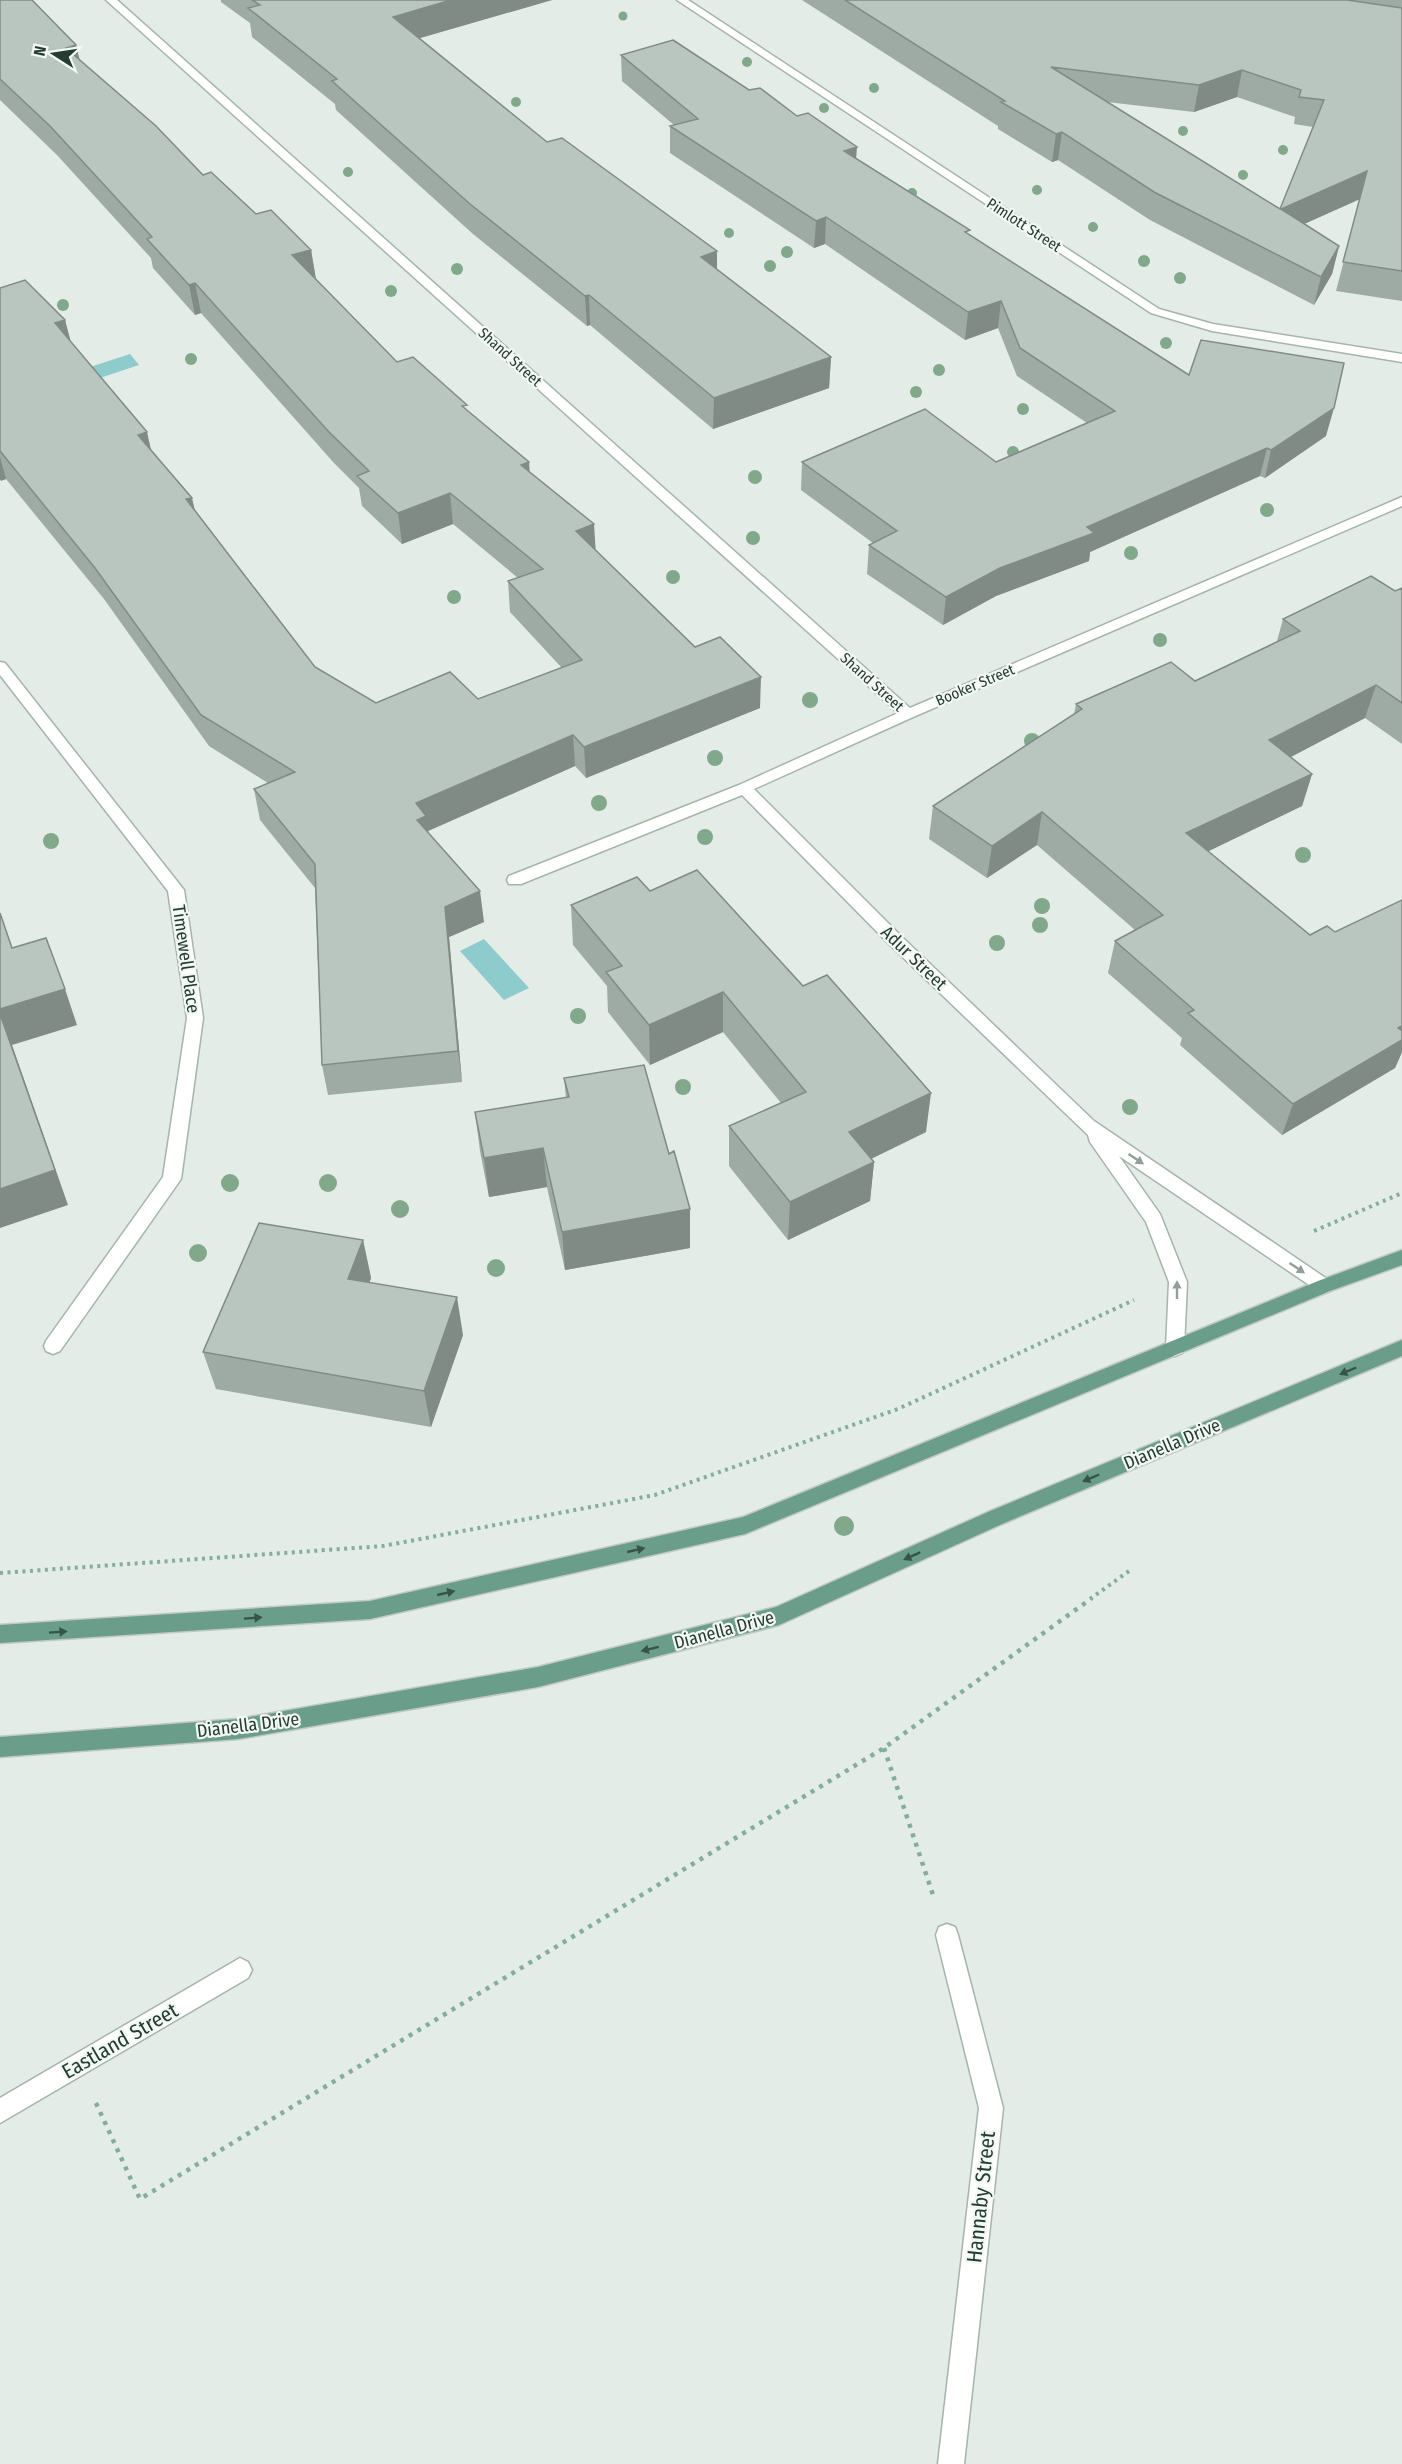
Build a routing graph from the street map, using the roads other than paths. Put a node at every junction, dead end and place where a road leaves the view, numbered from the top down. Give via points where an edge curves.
1 (111, 0) edge
2 (682, 0) edge
3 (1402, 358) edge
4 (1402, 501) edge
5 (0, 666) edge
6 (908, 714) junction
7 (744, 788) junction
8 (515, 880) dead end
9 (1088, 1126) junction
10 (1402, 1257) edge
11 (1324, 1286) junction
12 (53, 1346) dead end
13 (1175, 1348) junction
14 (1402, 1348) edge
15 (0, 1634) edge
16 (0, 1747) edge
17 (947, 1935) road end
18 (240, 1970) dead end
19 (0, 2111) edge
20 (951, 2464) edge

1 - 6 street, Shand Street
2 - 3 street, Pimlott Street via 1155,311 1212,327
4 - 6 street, Booker Street
5 - 12 street, Timewell Place via 176,890 195,1018 172,1179
6 - 7 street, Booker Street
7 - 8 street, Booker Street
7 - 9 street, Adur Street
9 -> 11 street, Adur Street
13 -> 9 street, Adur Street via 1178,1282 1154,1219
10 - 11 main road
11 - 13 main road
15 -> 13 main road via 370,1610 745,1525
14 -> 16 main road, Dianella Drive via 995,1518 779,1616 538,1677 238,1729
17 - 20 street, Hannaby Street via 990,2108
18 - 19 street, Eastland Street

